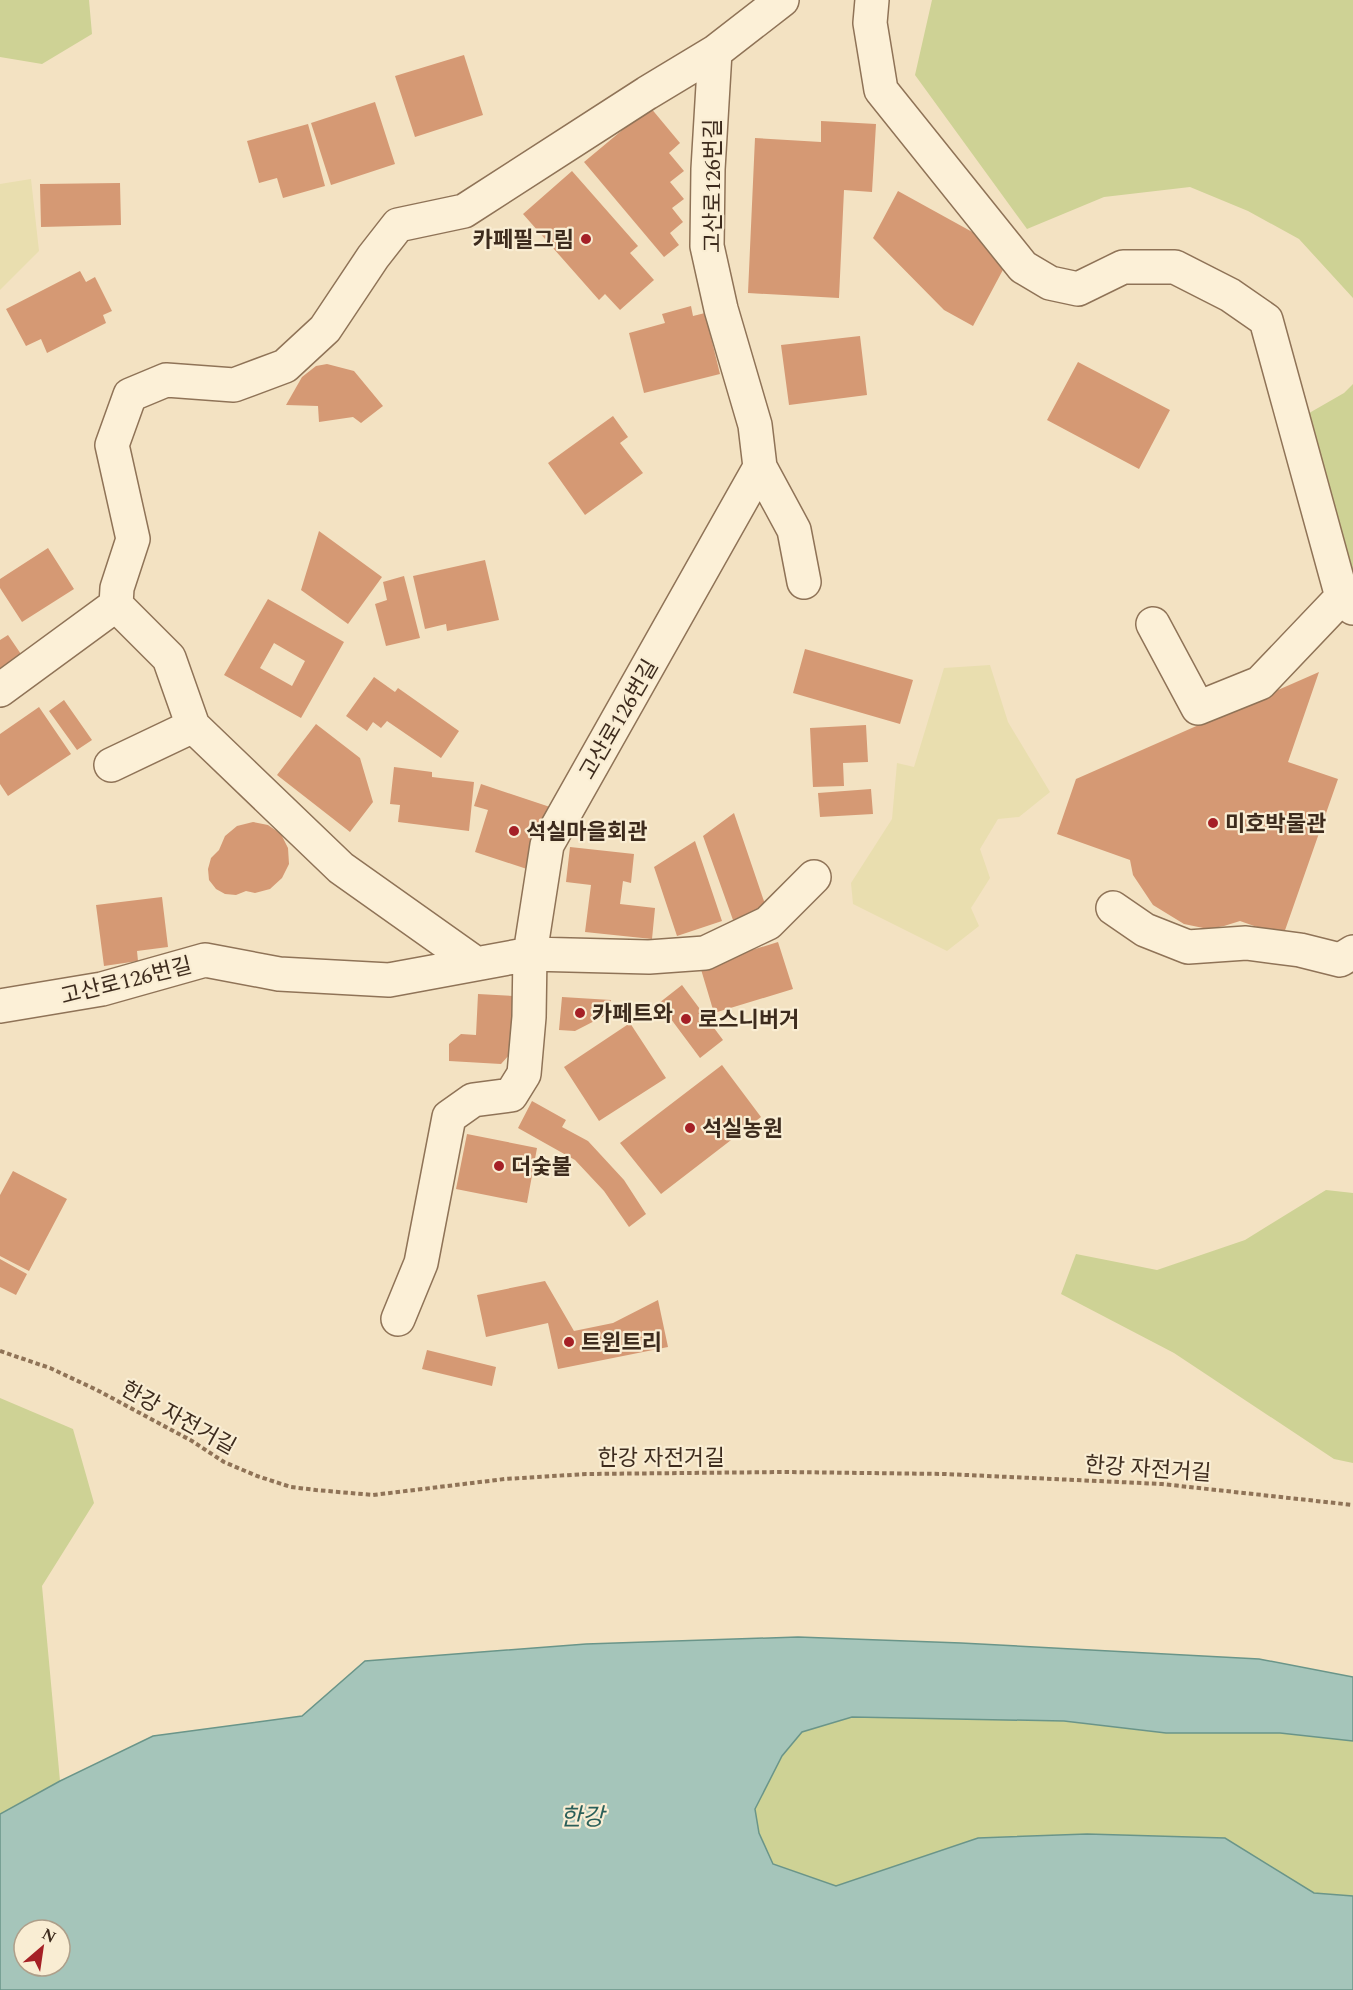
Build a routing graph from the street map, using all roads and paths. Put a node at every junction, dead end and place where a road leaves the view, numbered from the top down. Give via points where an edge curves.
1 (782, 0) edge
2 (872, 0) edge
3 (716, 52) junction
4 (759, 467) junction
5 (804, 582) dead end
6 (1347, 602) edge
7 (116, 605) junction
8 (1153, 624) dead end
9 (0, 690) edge
10 (193, 726) junction
11 (111, 765) dead end
12 (814, 878) dead end
13 (1113, 908) dead end
14 (1353, 952) edge
15 (530, 954) junction
16 (475, 963) junction
17 (0, 1006) edge
18 (398, 1319) dead end
19 (0, 1351) edge
20 (1353, 1505) edge

1 - 3 street
2 - 6 street via 870,23 881,90 1023,267 1050,283 1078,289 1123,267 1175,267 1230,295 1266,320
3 - 4 street, 고산로126번길 via 707,246 755,425
3 - 7 street via 464,211 398,225 326,329 285,366 234,385 166,380 130,395 112,446 133,539 117,588
4 - 5 street via 794,530
4 - 15 street, 고산로126번길 via 547,845
6 - 8 street via 1260,683 1198,708
7 - 9 street
7 - 10 street via 169,658
10 - 11 street
10 - 16 street via 341,868
12 - 15 street via 768,923 705,953 649,957
13 - 14 street via 1145,930 1188,947 1246,943 1340,960
15 - 16 street, 고산로126번길
15 - 18 street via 530,1017 524,1074 511,1095 473,1100 449,1117 421,1263
16 - 17 street, 고산로126번길 via 389,980 279,974 205,960 102,989
19 - 20 path, 한강 자전거길 via 97,1390 224,1462 291,1487 316,1490 374,1495 505,1479 586,1474 945,1474 1162,1484

